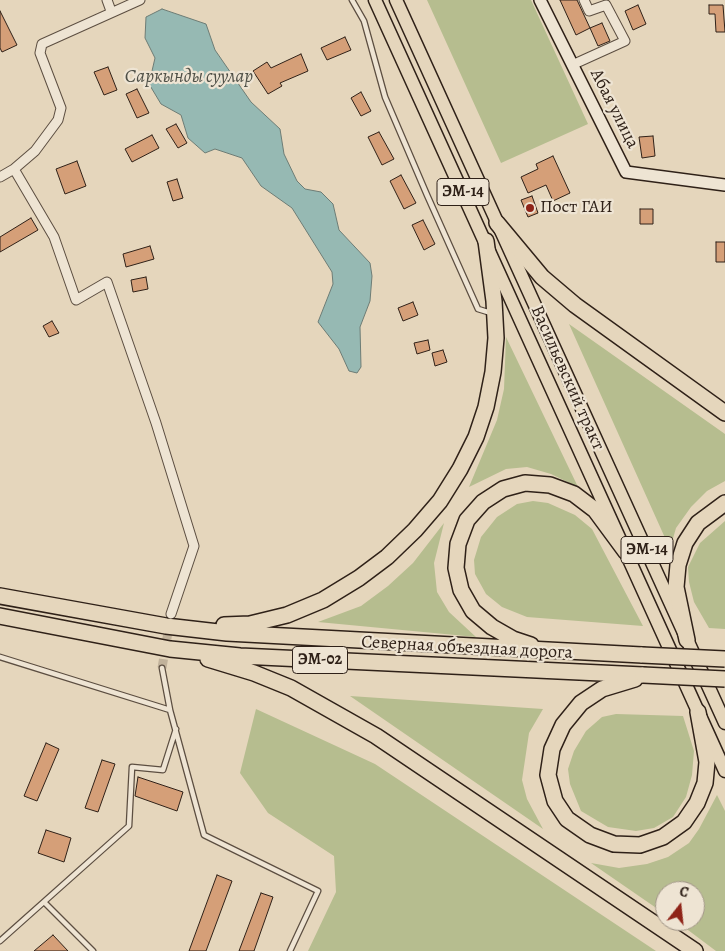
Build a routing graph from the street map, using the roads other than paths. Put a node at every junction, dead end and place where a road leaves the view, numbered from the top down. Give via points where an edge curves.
1 (107, 0) edge
2 (140, 0) edge
3 (352, 0) edge
4 (376, 0) edge
5 (396, 0) edge
6 (540, 0) edge
7 (584, 0) edge
8 (610, 2) edge
9 (110, 11) junction
10 (572, 65) junction
11 (14, 169) junction
12 (0, 177) edge
13 (725, 185) edge
14 (497, 223) junction
15 (486, 241) junction
16 (524, 279) junction
17 (507, 288) junction
18 (495, 314) junction
19 (725, 413) edge
20 (725, 503) edge
21 (626, 552) junction
22 (0, 596) edge
23 (0, 616) edge
24 (169, 620) junction
25 (687, 640) junction
26 (170, 649) junction
27 (562, 651) junction
28 (0, 657) edge
29 (725, 659) edge
30 (162, 668) tunnel mouth
31 (648, 675) junction
32 (725, 679) edge
33 (170, 710) junction
34 (698, 712) junction
35 (725, 724) edge
36 (176, 728) junction
37 (725, 771) edge
38 (44, 902) junction
39 (0, 941) edge
40 (94, 951) edge
41 (290, 951) edge
42 (695, 951) edge

1 - 9 street
2 - 9 street
3 - 18 lane via 364,21 384,97 478,310
4 - 15 main road, Васильевский тракт / ЭМ-14
5 - 14 main road, Васильевский тракт / ЭМ-14
6 - 10 street, Абая улица
7 - 8 street via 589,11
8 - 10 street via 625,41
9 - 11 street via 42,44 40,53 60,108 58,120 35,151
10 - 13 street, Абая улица via 626,172
11 - 12 street
11 - 24 street via 54,237 76,300 107,282 156,423 194,546
14 - 16 main road, Васильевский тракт / ЭМ-14
14 - 19 highway via 542,277 575,305
15 - 17 main road, Васильевский тракт / ЭМ-14
15 - 18 highway
16 - 17 main road
16 - 25 main road, Васильевский тракт / ЭМ-14
17 - 21 main road, Васильевский тракт / ЭМ-14
18 - 24 highway via 493,372 476,437 440,501 401,544 358,578 323,600 287,615 250,624
20 - 25 highway via 698,523 685,543 678,565 676,587
21 - 27 highway via 596,510 574,494 550,484 525,484 503,489 483,502 467,520 458,544 456,568 461,590 473,612 512,639
21 - 34 main road, Васильевский тракт / ЭМ-14
22 - 24 highway, Северная объездная дорога / ЭМ-02
23 - 26 highway, Северная объездная дорога / ЭМ-02
24 - 27 highway, Северная объездная дорога / ЭМ-02 via 280,638
25 - 35 main road, Васильевский тракт / ЭМ-14
26 - 31 highway, Северная объездная дорога / ЭМ-02 via 240,656
26 - 42 highway via 254,673 331,709
27 - 29 highway, Северная объездная дорога / ЭМ-02, bridge
28 - 33 lane
30 - 33 lane
31 - 32 highway, Северная объездная дорога / ЭМ-02, bridge
31 - 34 highway via 602,689 581,703 563,725 552,749 548,775 555,801 568,819 590,835 614,844 640,845 663,837 684,822 705,783 707,762
33 - 36 lane
34 - 37 main road, Васильевский тракт / ЭМ-14
36 - 38 lane via 163,770 132,767 129,826
36 - 41 lane via 204,835 318,891
38 - 39 lane
38 - 40 lane

